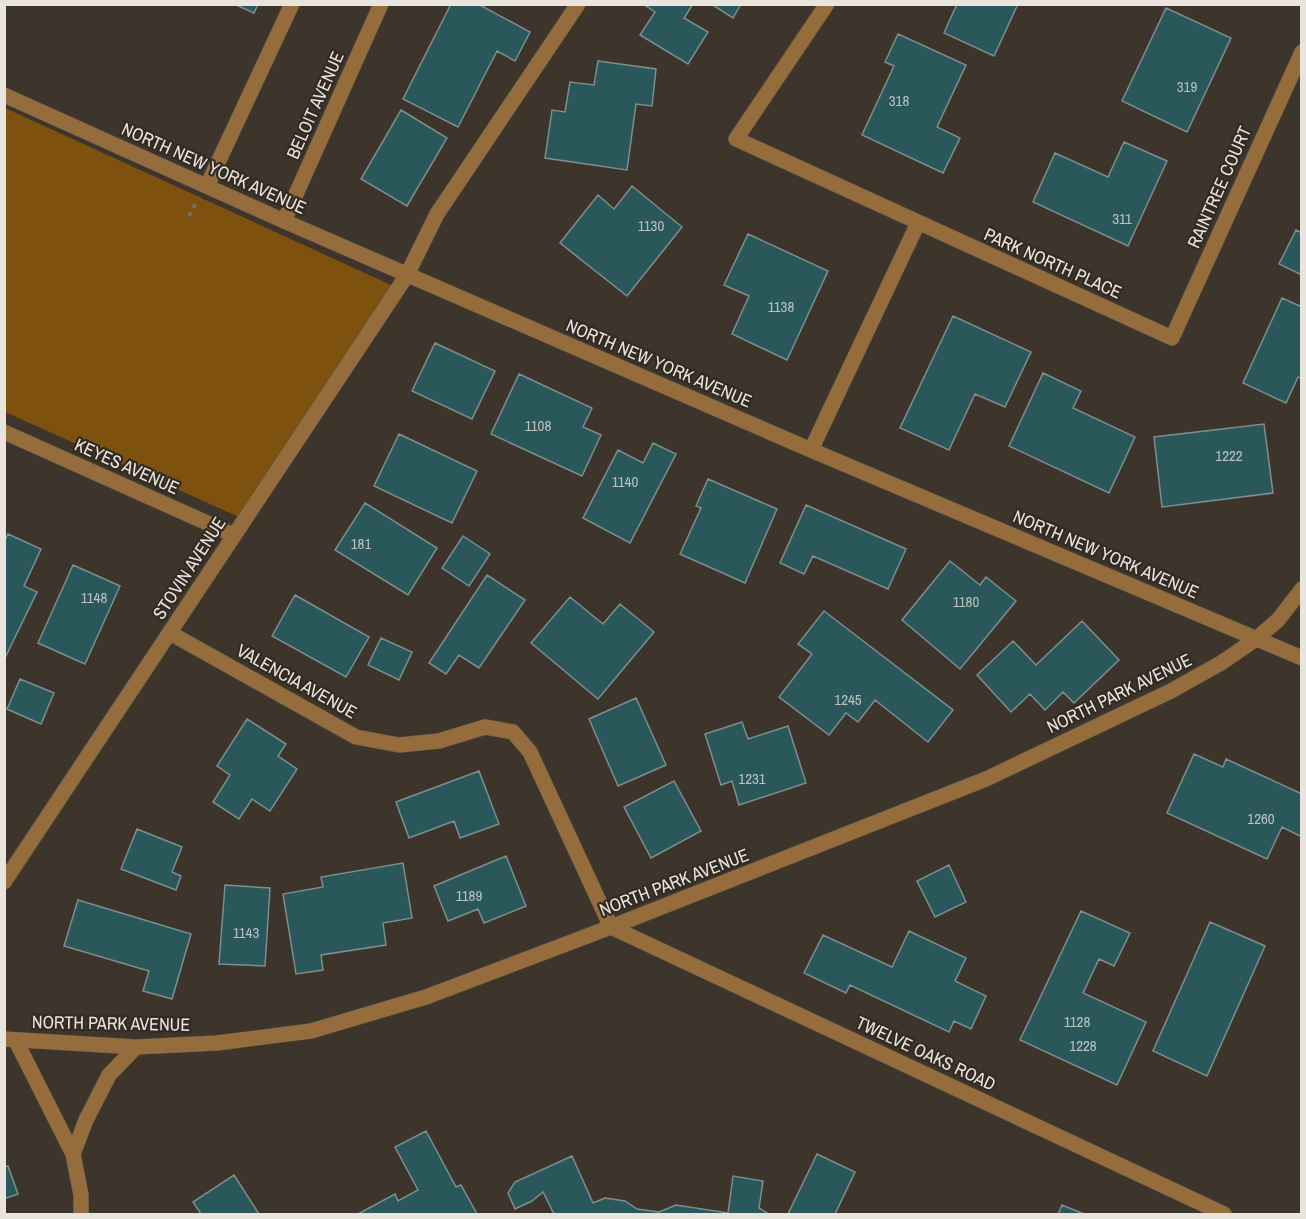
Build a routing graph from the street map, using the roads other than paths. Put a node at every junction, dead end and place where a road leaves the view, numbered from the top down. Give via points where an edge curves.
1 (292, 4) edge
2 (381, 4) edge
3 (578, 4) edge
4 (827, 4) edge
5 (1302, 52) edge
6 (4, 94) edge
7 (207, 186) junction
8 (284, 221) junction
9 (918, 223) junction
10 (407, 275) junction
11 (1172, 338) joint
12 (4, 432) edge
13 (811, 450) junction
14 (234, 535) junction
15 (1302, 589) edge
16 (170, 633) junction
17 (1256, 639) junction
18 (1302, 658) edge
19 (4, 882) edge
20 (611, 927) junction
21 (10, 1040) edge
22 (136, 1047) junction
23 (73, 1154) junction
24 (81, 1215) edge
25 (1224, 1215) edge

1 - 7 street
2 - 8 street, BELOIT AVENUE
3 - 10 street, STOVIN AVENUE via 437,214
4 - 9 street, PARK NORTH PLACE via 736,139
5 - 11 street, RAINTREE COURT
6 - 7 street, NORTH NEW YORK AVENUE
7 - 8 street, NORTH NEW YORK AVENUE
8 - 10 street, NORTH NEW YORK AVENUE
9 - 11 street, PARK NORTH PLACE
9 - 13 street
10 - 13 street, NORTH NEW YORK AVENUE
10 - 14 street, STOVIN AVENUE
12 - 14 street, KEYES AVENUE
13 - 17 street, NORTH NEW YORK AVENUE
14 - 16 street, STOVIN AVENUE
15 - 17 street, NORTH PARK AVENUE via 1278,620
16 - 19 street, STOVIN AVENUE
16 - 20 street, VALENCIA AVENUE via 356,737 399,745 439,741 484,727 513,732 530,752
17 - 18 street, NORTH NEW YORK AVENUE
17 - 20 street, NORTH PARK AVENUE via 1171,691 967,788
20 - 22 street, NORTH PARK AVENUE via 426,997 311,1031 217,1043
20 - 25 street, TWELVE OAKS ROAD
21 - 22 street, NORTH PARK AVENUE
21 - 23 street
22 - 23 street via 109,1075
23 - 24 street

